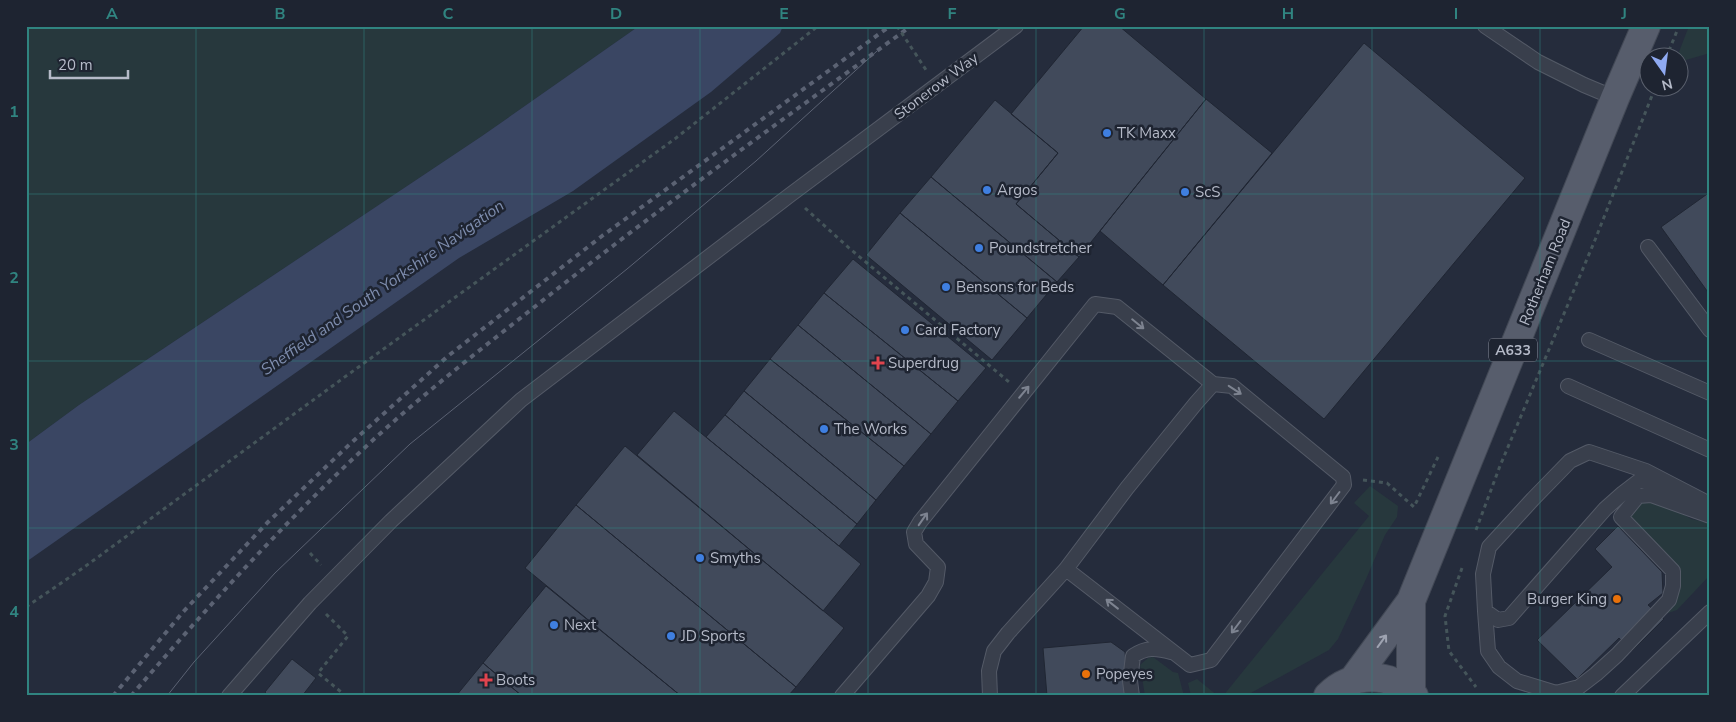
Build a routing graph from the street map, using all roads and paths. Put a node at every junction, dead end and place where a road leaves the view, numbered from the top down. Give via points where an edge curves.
1 (818, 26) edge
2 (897, 26) edge
3 (1016, 26) edge
4 (1485, 26) edge
5 (1646, 26) edge
6 (1679, 26) edge
7 (1670, 48) edge
8 (929, 75) dead end
9 (1615, 98) junction
10 (1651, 98) edge
11 (790, 195) junction
12 (1648, 247) dead end
13 (1710, 330) edge
14 (1589, 340) dead end
15 (1213, 384) junction
16 (1568, 386) dead end
17 (1023, 393) junction
18 (1710, 393) edge
19 (1710, 450) edge
20 (1438, 456) dead end
21 (1343, 478) junction
22 (1706, 503) edge
23 (1710, 516) edge
24 (1474, 533) dead end
25 (310, 553) dead end
26 (1465, 559) dead end
27 (325, 568) dead end
28 (1066, 569) junction
29 (1411, 601) junction
30 (310, 603) junction
31 (26, 607) edge
32 (1485, 611) junction
33 (1710, 612) edge
34 (1176, 654) junction
35 (1353, 680) junction
36 (1476, 687) dead end
37 (1412, 694) edge
38 (230, 696) edge
39 (346, 696) edge
40 (842, 696) edge
41 (990, 696) edge
42 (1132, 696) edge
43 (1328, 696) edge
44 (1622, 696) edge

1 - 31 path via 676,138
2 - 8 path, bridge
3 - 11 lane, Stonerow Way
4 - 9 lane via 1538,62
5 - 9 main road, Rotherham Road / A633
6 - 7 path
9 - 29 main road, Rotherham Road / A633
10 - 24 path
11 - 17 path
11 - 30 lane, Stonerow Way via 521,400 391,521
12 - 13 lane
14 - 18 lane
17 -> 15 lane via 1095,304 1117,306
15 -> 21 lane via 1232,386
15 - 28 lane via 1127,488
16 - 19 lane
40 -> 17 lane via 928,596 936,582 938,567 916,544 914,532
20 - 21 path via 1414,507 1387,483
21 -> 34 lane via 1344,485 1211,660 1190,665
22 - 32 lane via 1640,480 1605,509 1509,618 1498,620
22 - 32 lane via 1646,471 1589,452 1570,461 1489,547 1483,574
23 - 32 lane via 1651,495 1638,496 1628,506 1621,517 1673,571 1673,586 1669,600 1617,655 1579,687 1556,693 1517,681 1499,667 1488,651
25 - 27 path
26 - 36 path via 1445,616 1449,651
34 -> 28 lane
28 - 41 lane via 994,651 989,671
35 -> 29 main road, Rotherham Road / A633
29 - 37 main road, Rotherham Road / A633
30 - 38 lane, Stonerow Way
30 - 39 path via 348,636 318,673
33 - 44 lane
34 - 42 lane via 1148,648 1133,656
35 - 37 main road, Rotherham Road / A633 via 1373,677 1394,681
35 - 43 main road, Rotherham Road / A633

